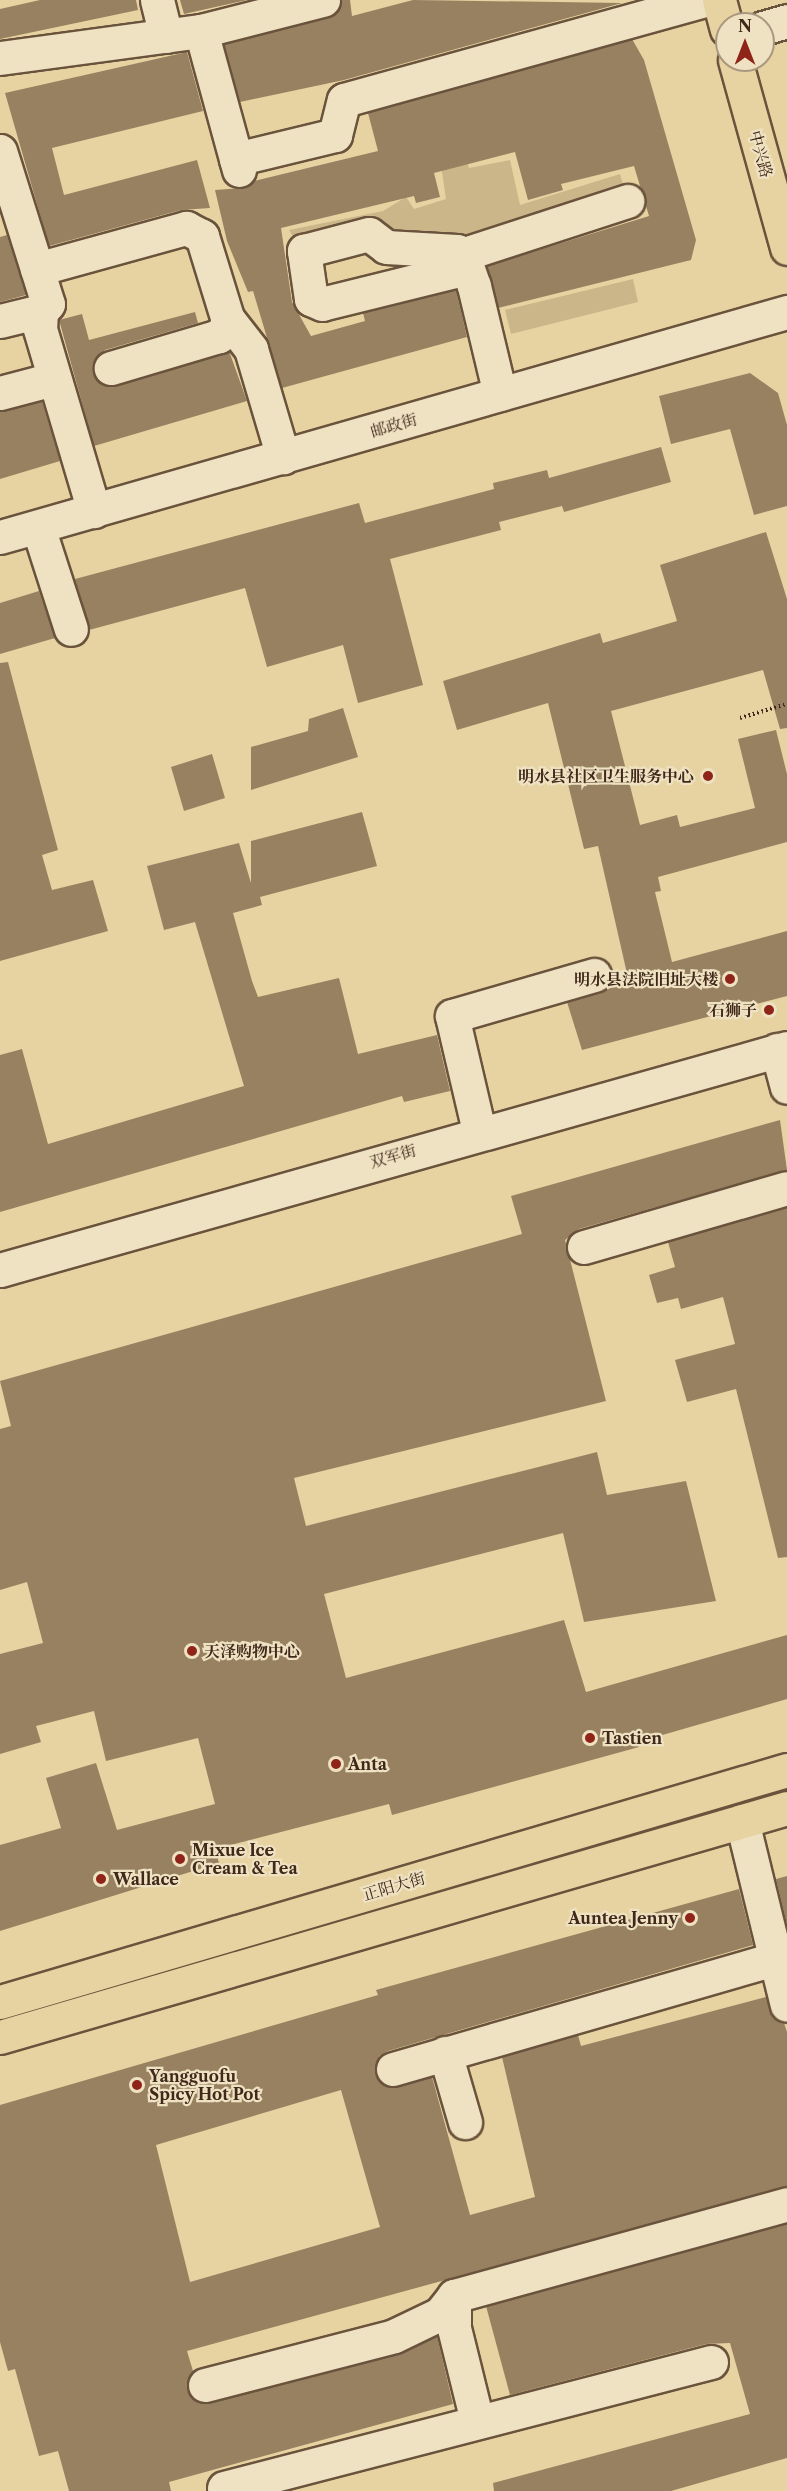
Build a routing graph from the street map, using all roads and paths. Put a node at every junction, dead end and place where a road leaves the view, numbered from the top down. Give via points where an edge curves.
1 (157, 0) edge
2 (323, 0) edge
3 (704, 0) edge
4 (201, 31) junction
5 (166, 36) junction
6 (0, 58) edge
7 (738, 72) edge
8 (0, 151) edge
9 (627, 201) dead end
10 (11, 221) edge
11 (787, 248) edge
12 (37, 268) junction
13 (41, 311) junction
14 (787, 312) edge
15 (227, 318) junction
16 (0, 321) edge
17 (111, 368) dead end
18 (53, 379) junction
19 (0, 393) edge
20 (500, 394) junction
21 (283, 457) junction
22 (93, 511) junction
23 (38, 527) junction
24 (0, 537) edge
25 (71, 629) dead end
26 (787, 705) edge
27 (740, 718) dead end
28 (594, 975) dead end
29 (782, 1049) edge
30 (787, 1087) edge
31 (479, 1131) junction
32 (787, 1188) edge
33 (584, 1247) dead end
34 (0, 1270) edge
35 (787, 1770) edge
36 (787, 1808) edge
37 (742, 1821) junction
38 (780, 1957) edge
39 (0, 2002) edge
40 (787, 2005) edge
41 (0, 2037) edge
42 (445, 2053) junction
43 (393, 2069) dead end
44 (465, 2122) dead end
45 (787, 2204) edge
46 (454, 2296) junction
47 (711, 2362) dead end
48 (205, 2385) dead end
49 (477, 2421) junction
50 (224, 2488) dead end

1 - 5 street
2 - 4 street
3 - 4 street via 344,100 335,135 237,164
4 - 5 street
5 - 6 street
7 - 11 main road, 中兴路
8 - 10 street
9 - 20 street via 464,261
10 - 12 street
12 - 13 street via 48,304
12 - 15 street via 186,228 202,236
13 - 16 street
13 - 18 street via 40,329
14 - 20 street, 邮政街
15 - 17 street via 219,336
15 - 21 street via 251,349
18 - 19 street
18 - 22 street via 65,401
20 - 21 street, 邮政街
21 - 22 street, 邮政街
22 - 23 street, 邮政街
23 - 24 street, 邮政街
23 - 25 street
26 - 27 path
28 - 31 street via 452,1016
29 - 30 street
29 - 31 street, 双军街
31 - 34 street, 双军街
32 - 33 street
35 - 39 main road, 正阳大街
36 - 37 main road
37 - 38 street
37 - 41 main road
38 - 40 street
38 - 42 street
42 - 43 street
42 - 44 street
45 - 46 street
46 - 48 street via 440,2314 394,2336
46 - 49 street via 454,2328
47 - 49 street
49 - 50 street

